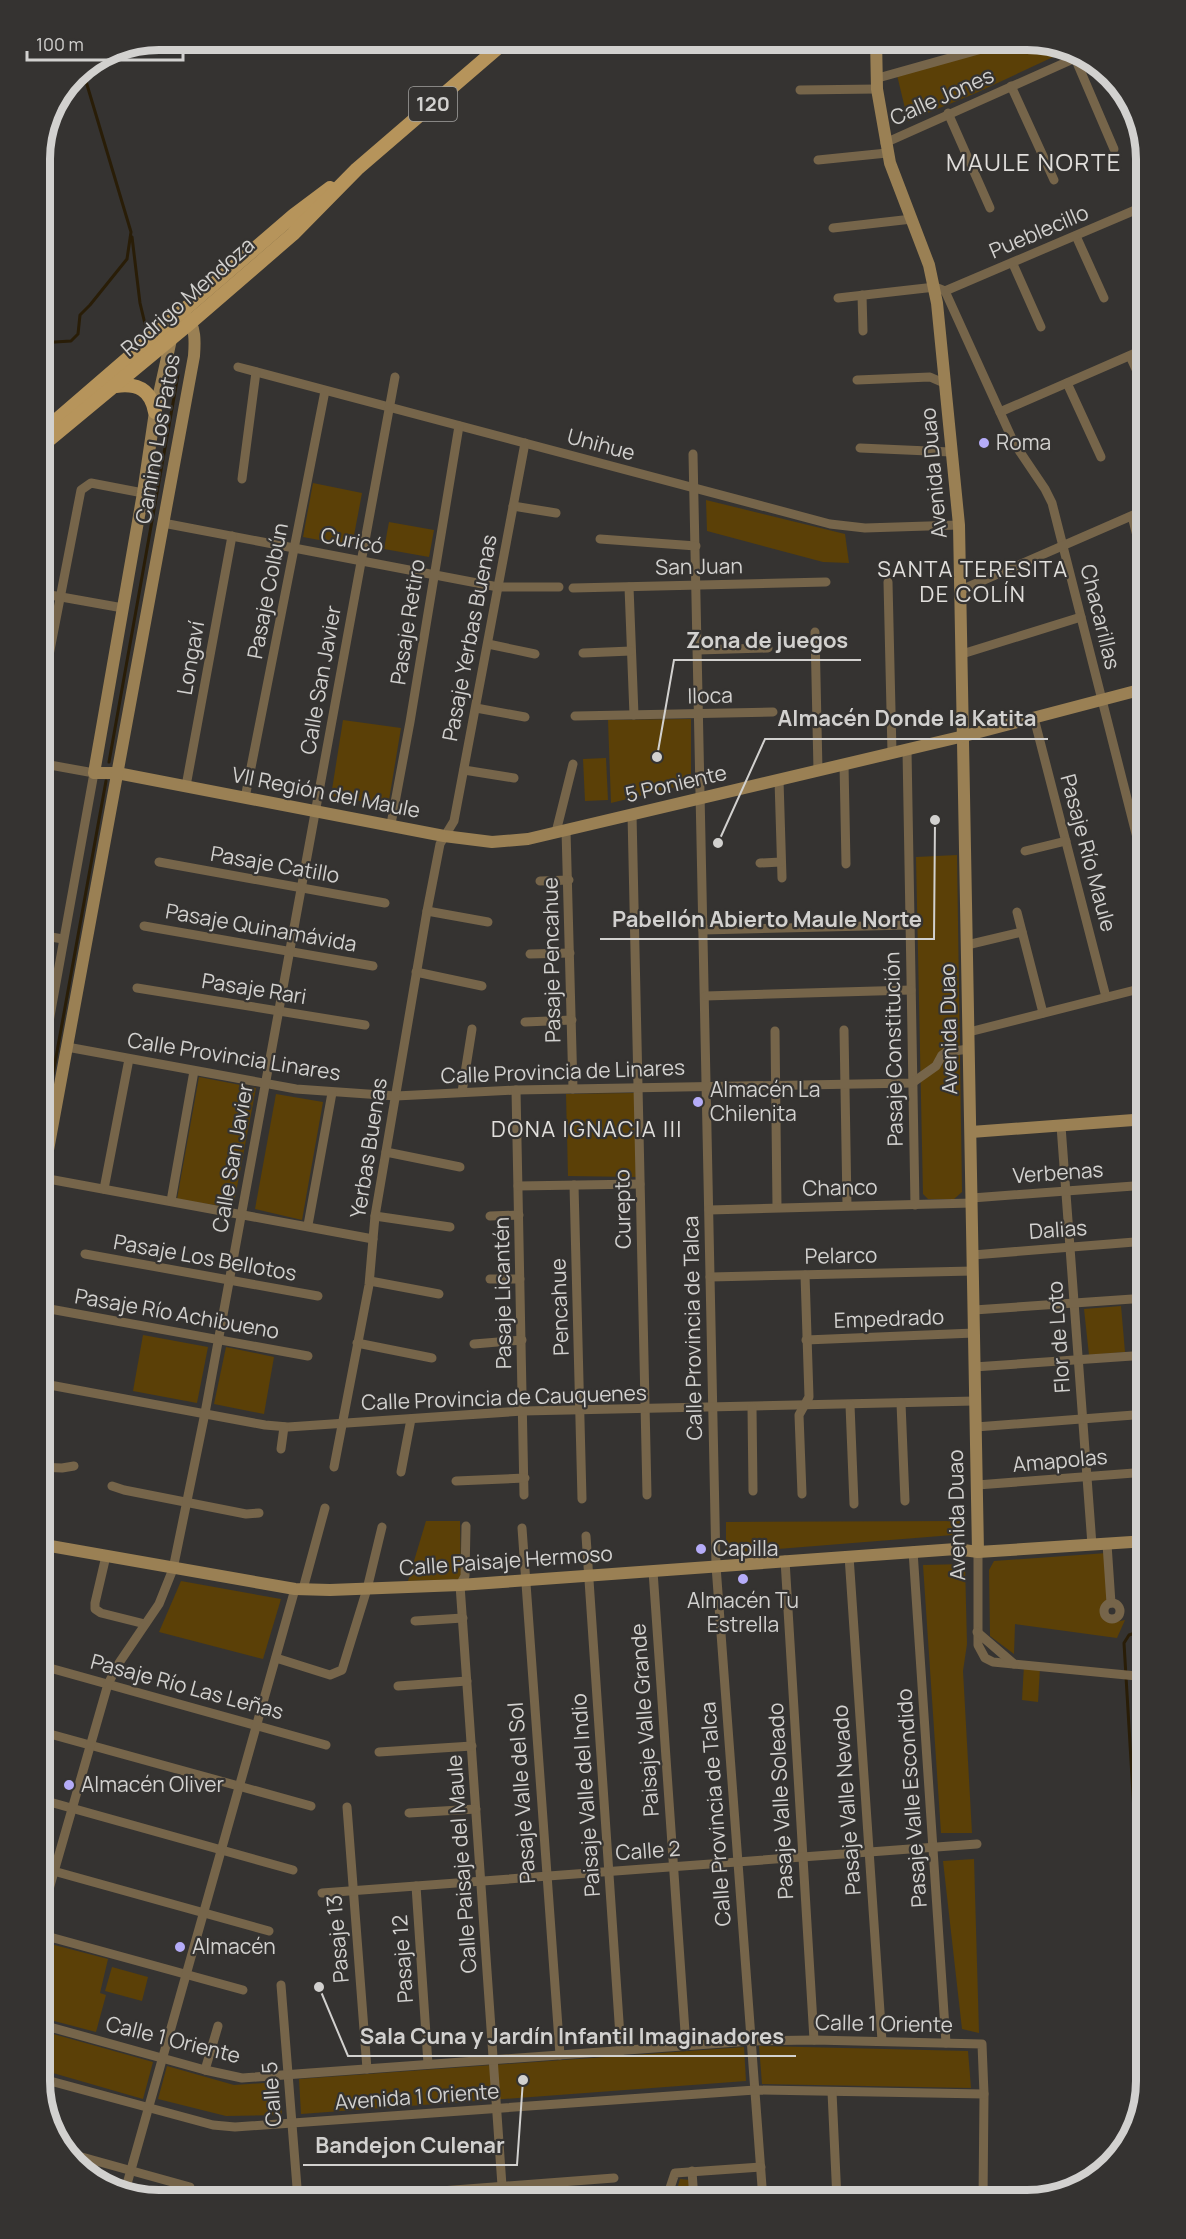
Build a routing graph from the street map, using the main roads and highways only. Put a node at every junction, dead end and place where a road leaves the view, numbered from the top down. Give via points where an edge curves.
1 (495, 50) edge
2 (186, 318) junction
3 (116, 386) junction
4 (155, 412) road end
5 (50, 426) edge
6 (50, 439) edge

1 - 2 main road, Rodrigo Mendoza / 120 via 357,170 293,234
2 - 3 main road, Rodrigo Mendoza / 120 via 170,340
2 - 5 main road, Rodrigo Mendoza / 120
3 - 4 main road via 142,388 151,398
3 - 6 main road, Rodrigo Mendoza / 120

